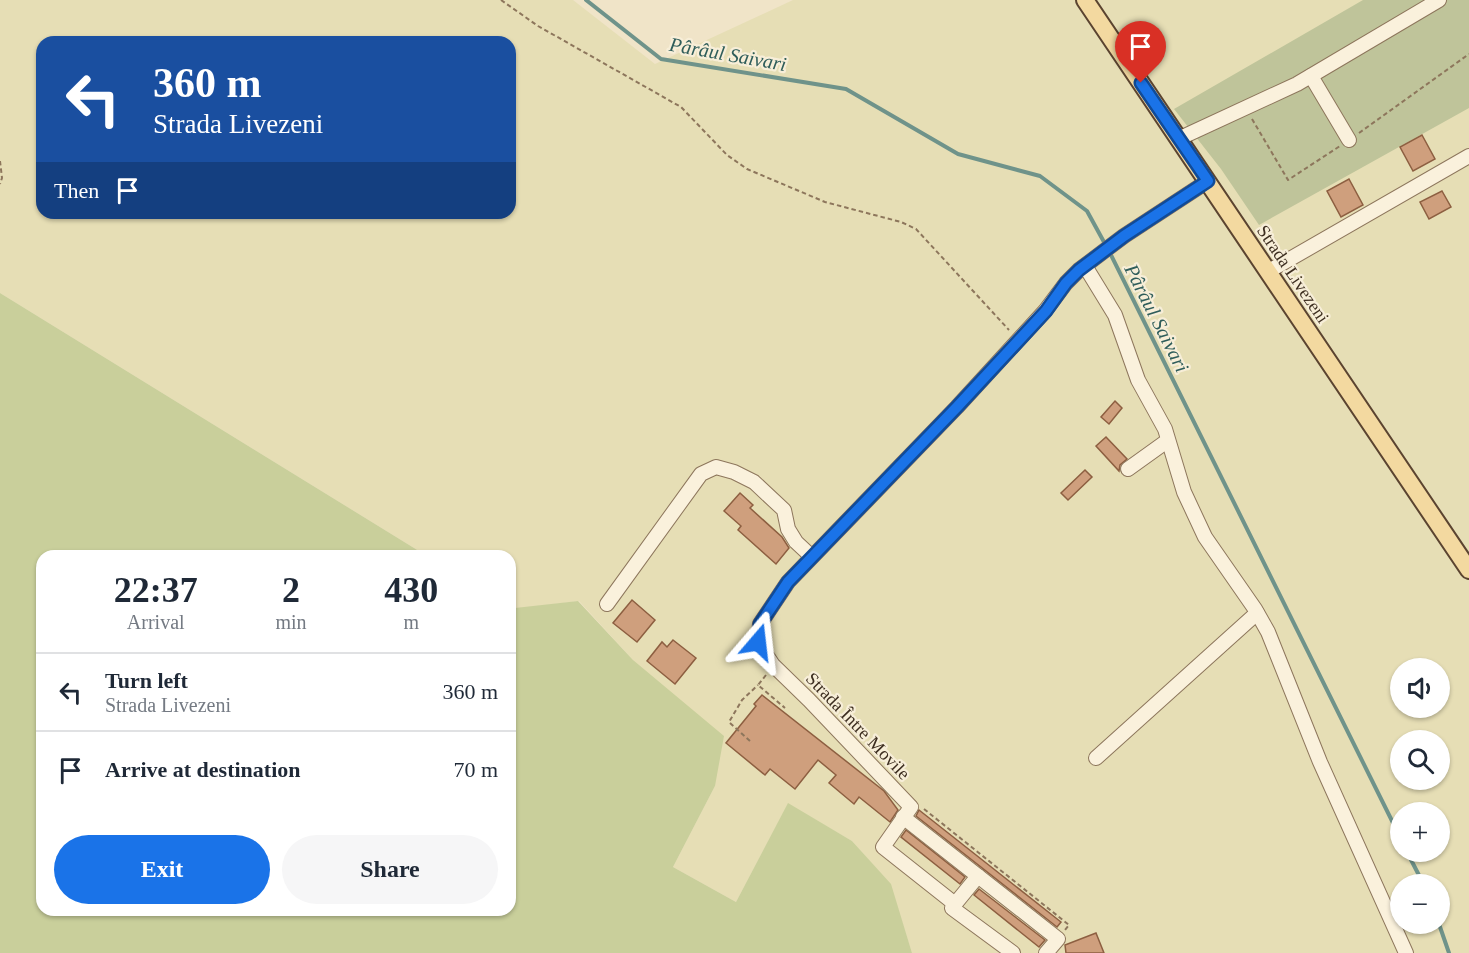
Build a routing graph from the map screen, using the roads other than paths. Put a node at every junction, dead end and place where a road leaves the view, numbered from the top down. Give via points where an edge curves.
1 (1085, 0) edge
2 (1439, 0) edge
3 (1311, 76) junction
4 (1178, 139) junction
5 (1348, 140) dead end
6 (1469, 156) edge
7 (1208, 181) junction
8 (1085, 266) junction
9 (1269, 271) junction
10 (1167, 441) junction
11 (1128, 469) dead end
12 (811, 556) junction
13 (1469, 570) edge
14 (607, 604) dead end
15 (1257, 613) junction
16 (1096, 758) dead end
17 (907, 812) junction
18 (978, 876) junction
19 (955, 904) junction
20 (1013, 953) edge
21 (1046, 953) edge
22 (1406, 953) edge

1 - 4 main road, Strada Livezeni
2 - 3 street
3 - 4 street
3 - 5 street
4 - 7 main road, Strada Livezeni
6 - 9 street
7 - 8 street, Strada Între Movile
7 - 9 main road, Strada Livezeni
8 - 10 street via 1115,315 1138,380 1165,429
8 - 12 street, Strada Între Movile via 957,407
9 - 13 main road, Strada Livezeni
10 - 11 street
10 - 15 street via 1204,537
12 - 14 street via 788,529 784,510 754,482 716,467 701,474
12 - 17 street, Strada Între Movile via 760,624 758,642 772,665 809,700
15 - 16 street
15 - 22 street
17 - 18 street, Strada Între Movile
17 - 19 street via 883,847
18 - 19 street
18 - 21 street, Strada Între Movile via 1058,939
19 - 20 street via 952,908

